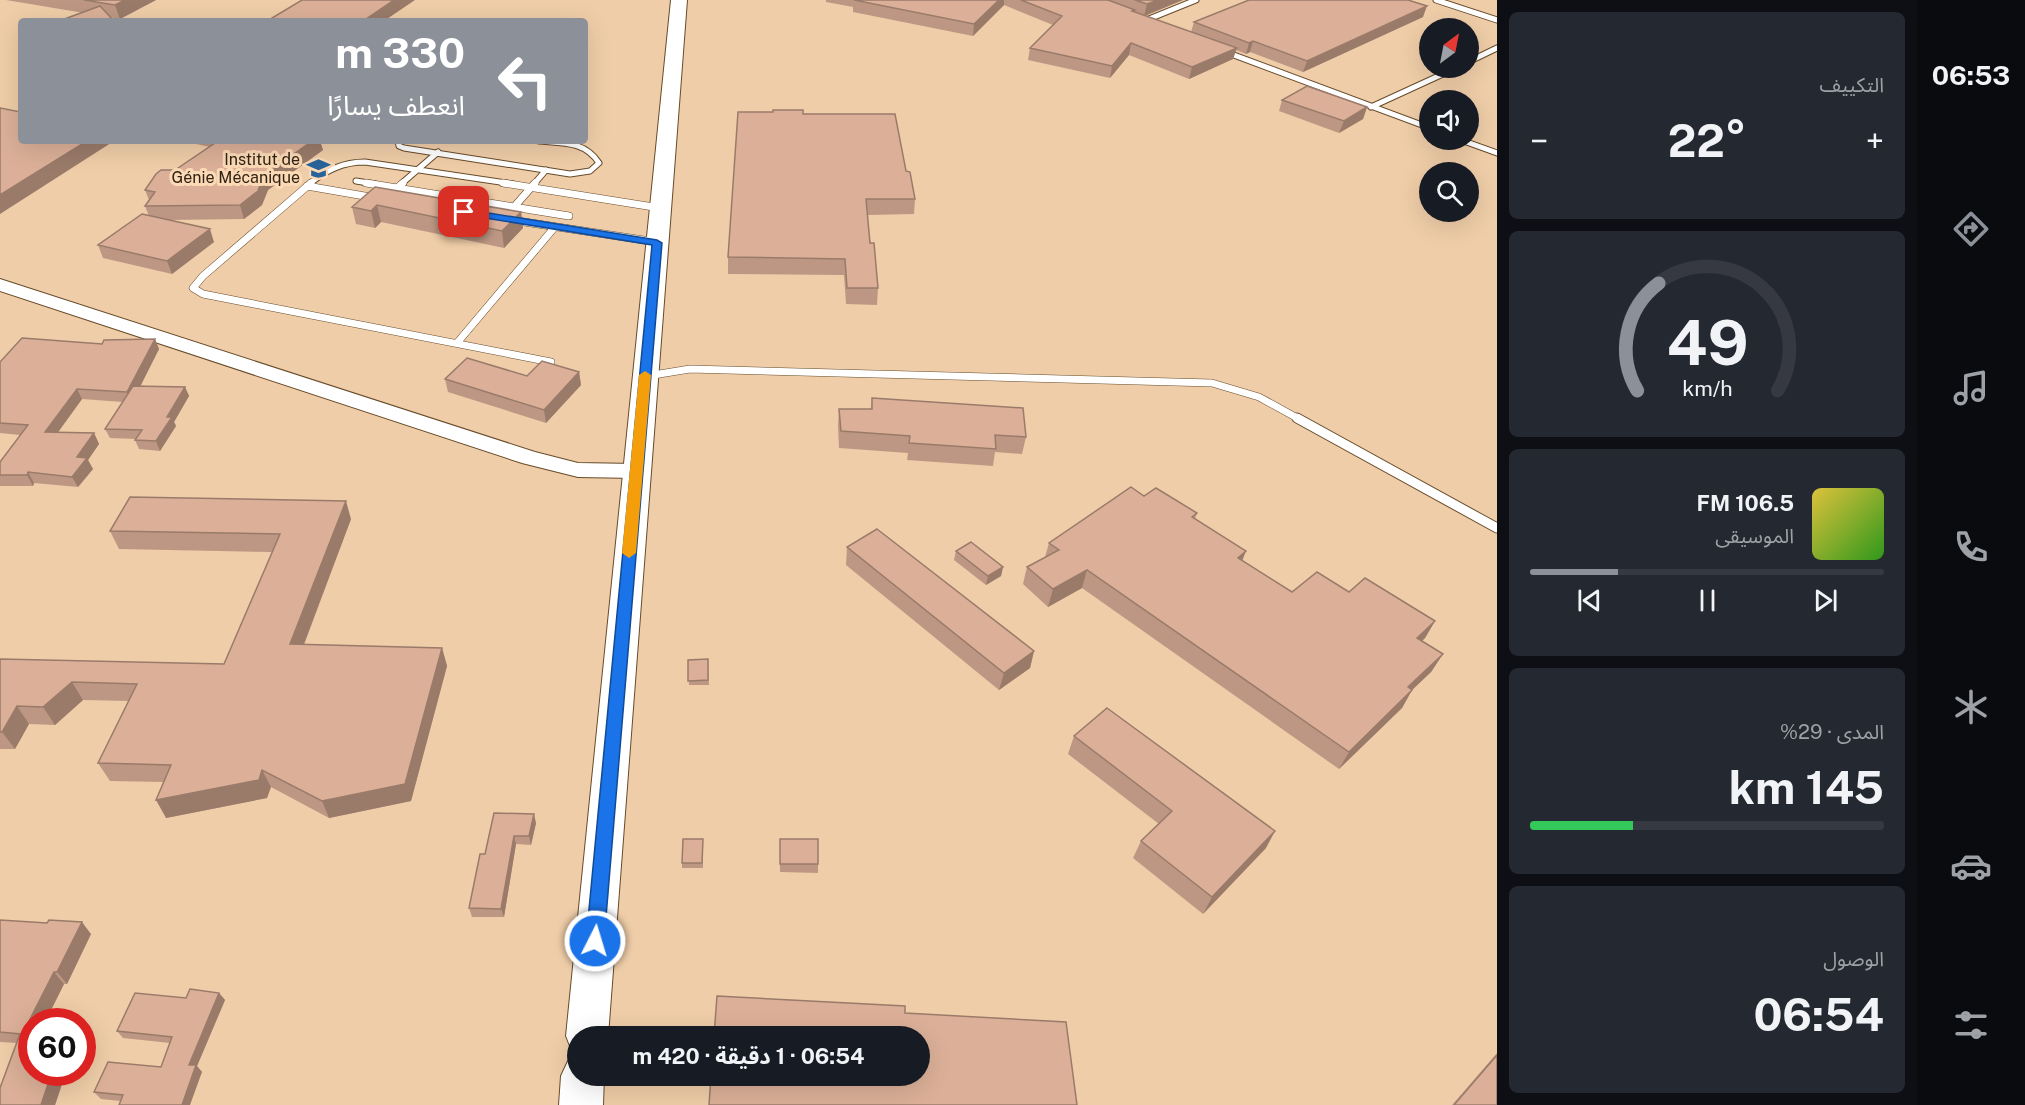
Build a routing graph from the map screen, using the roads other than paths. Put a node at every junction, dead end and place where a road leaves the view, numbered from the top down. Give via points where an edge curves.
1 (679, 0) edge
2 (1196, 0) edge
3 (1436, 0) edge
4 (1497, 20) edge
5 (1154, 25) edge
6 (1497, 48) edge
7 (1220, 50) edge
8 (1479, 57) edge
9 (1434, 78) edge
10 (1371, 107) junction
11 (1419, 124) edge
12 (399, 144) edge
13 (559, 144) edge
14 (1479, 146) edge
15 (438, 152) junction
16 (1497, 153) edge
17 (419, 170) junction
18 (546, 170) junction
19 (356, 181) dead end
20 (307, 186) junction
21 (397, 188) junction
22 (531, 188) junction
23 (389, 200) edge
24 (514, 207) junction
25 (660, 208) junction
26 (569, 216) dead end
27 (507, 220) edge
28 (554, 228) junction
29 (657, 243) junction
30 (0, 285) edge
31 (456, 343) junction
32 (551, 362) edge
33 (645, 377) junction
34 (636, 471) junction
35 (1497, 528) edge
36 (588, 1026) edge
37 (582, 1086) edge
38 (581, 1105) edge

1 - 25 main road
2 - 5 lane via 1140,20
3 - 4 lane
6 - 8 lane
7 - 10 lane
9 - 10 lane
10 - 11 lane
12 - 15 lane
13 - 18 lane via 586,148 595,155 597,168 583,174
14 - 16 lane
15 - 17 lane
15 - 18 lane
17 - 20 lane via 375,162 344,162
17 - 21 lane
17 - 22 lane
18 - 22 lane
19 - 21 lane
20 - 23 lane
20 - 31 lane via 193,288 203,294
21 - 24 lane
22 - 24 lane
22 - 25 lane
24 - 26 lane
25 - 29 main road
27 - 28 lane
28 - 29 lane
28 - 31 lane
29 - 33 main road
30 - 34 street via 530,458 578,470
31 - 32 lane
33 - 34 main road
33 - 35 lane via 690,369 1212,383 1259,397
34 - 36 main road
37 - 38 main road

